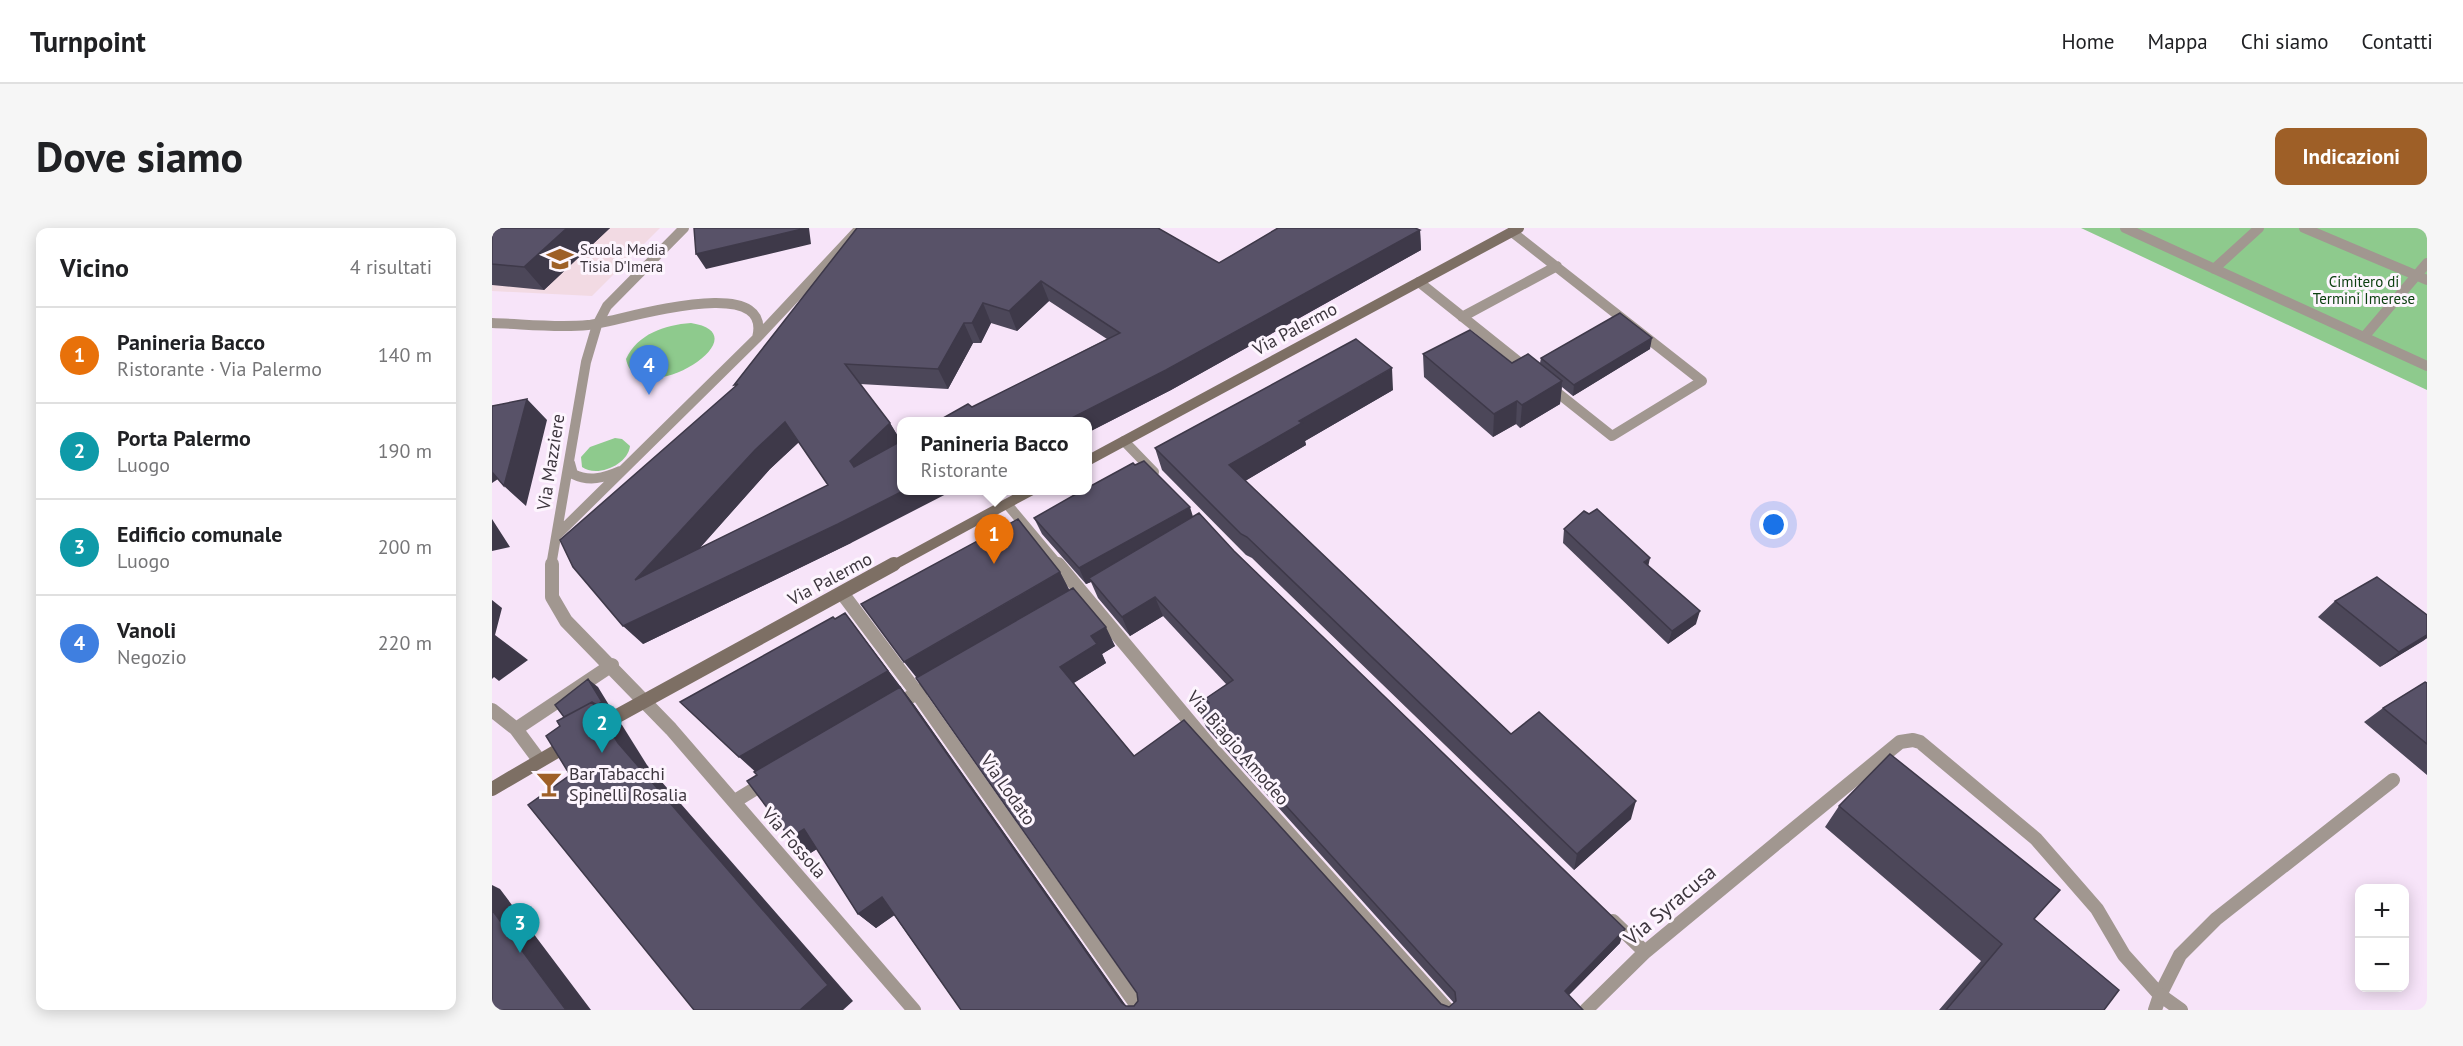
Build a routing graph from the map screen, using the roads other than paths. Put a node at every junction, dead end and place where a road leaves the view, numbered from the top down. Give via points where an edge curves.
1 (684, 228) edge
2 (860, 228) edge
3 (2125, 228) edge
4 (2259, 228) edge
5 (2304, 228) edge
6 (1516, 230) edge
7 (2427, 263) edge
8 (1557, 266) junction
9 (2214, 269) junction
10 (2416, 276) junction
11 (2427, 280) edge
12 (1419, 282) junction
13 (1462, 317) junction
14 (492, 323) edge
15 (597, 325) junction
16 (2364, 337) junction
17 (757, 338) junction
18 (2427, 366) edge
19 (1124, 441) junction
20 (1092, 458) edge
21 (570, 459) junction
22 (631, 464) junction
23 (1164, 483) edge
24 (1023, 495) edge
25 (1007, 504) junction
26 (557, 535) junction
27 (842, 593) junction
28 (612, 665) junction
29 (946, 676) edge
30 (917, 693) junction
31 (645, 701) junction
32 (492, 710) edge
33 (887, 711) edge
34 (516, 729) junction
35 (539, 760) junction
36 (776, 777) edge
37 (2393, 780) dead end
38 (492, 789) edge
39 (735, 801) junction
40 (1603, 911) edge
41 (1645, 952) junction
42 (2157, 1003) edge
43 (914, 1010) edge
44 (1140, 1010) edge
45 (1448, 1010) edge
46 (1586, 1010) edge
47 (2181, 1010) edge

1 - 15 street, Via Mazziere via 607,306
2 - 17 street
3 - 9 street
4 - 9 street
5 - 10 street
6 - 8 street
6 - 12 street, Via Palermo
7 - 10 street
8 - 13 street
8 - 13 street via 1702,381 1612,436
9 - 16 street
10 - 11 street
10 - 16 street
12 - 13 street
12 - 19 street, Via Palermo
14 - 15 street
15 - 17 street via 719,301 752,312 759,324
15 - 21 street, Via Mazziere via 586,362
16 - 18 street
17 - 22 street
19 - 20 street, Via Palermo
19 - 23 street
21 - 22 street via 573,474 590,479 613,475
21 - 26 street, Via Mazziere
22 - 26 street
24 - 25 street, Via Palermo
25 - 27 street, Via Palermo
25 - 45 street, Via Biagio Amodeo via 1211,747
26 - 28 street, Via Mazziere via 550,573 552,597 566,621
27 - 30 street, Via Lodato
27 - 31 street, Via Palermo
28 - 31 street, Via Mazziere
28 - 34 street
29 - 30 street
30 - 33 street
30 - 44 street, Via Lodato
31 - 35 street, Via Palermo
31 - 39 street, Via Fossola
32 - 34 street
34 - 35 street
35 - 38 street, Via Palermo
36 - 39 street
37 - 42 street via 2216,919 2180,955
39 - 43 street, Via Fossola
40 - 41 street
41 - 42 street, Via Syracusa via 1900,742 1913,740 2036,839 2097,909
41 - 46 street, Via Syracusa
42 - 47 street, Via Syracusa

